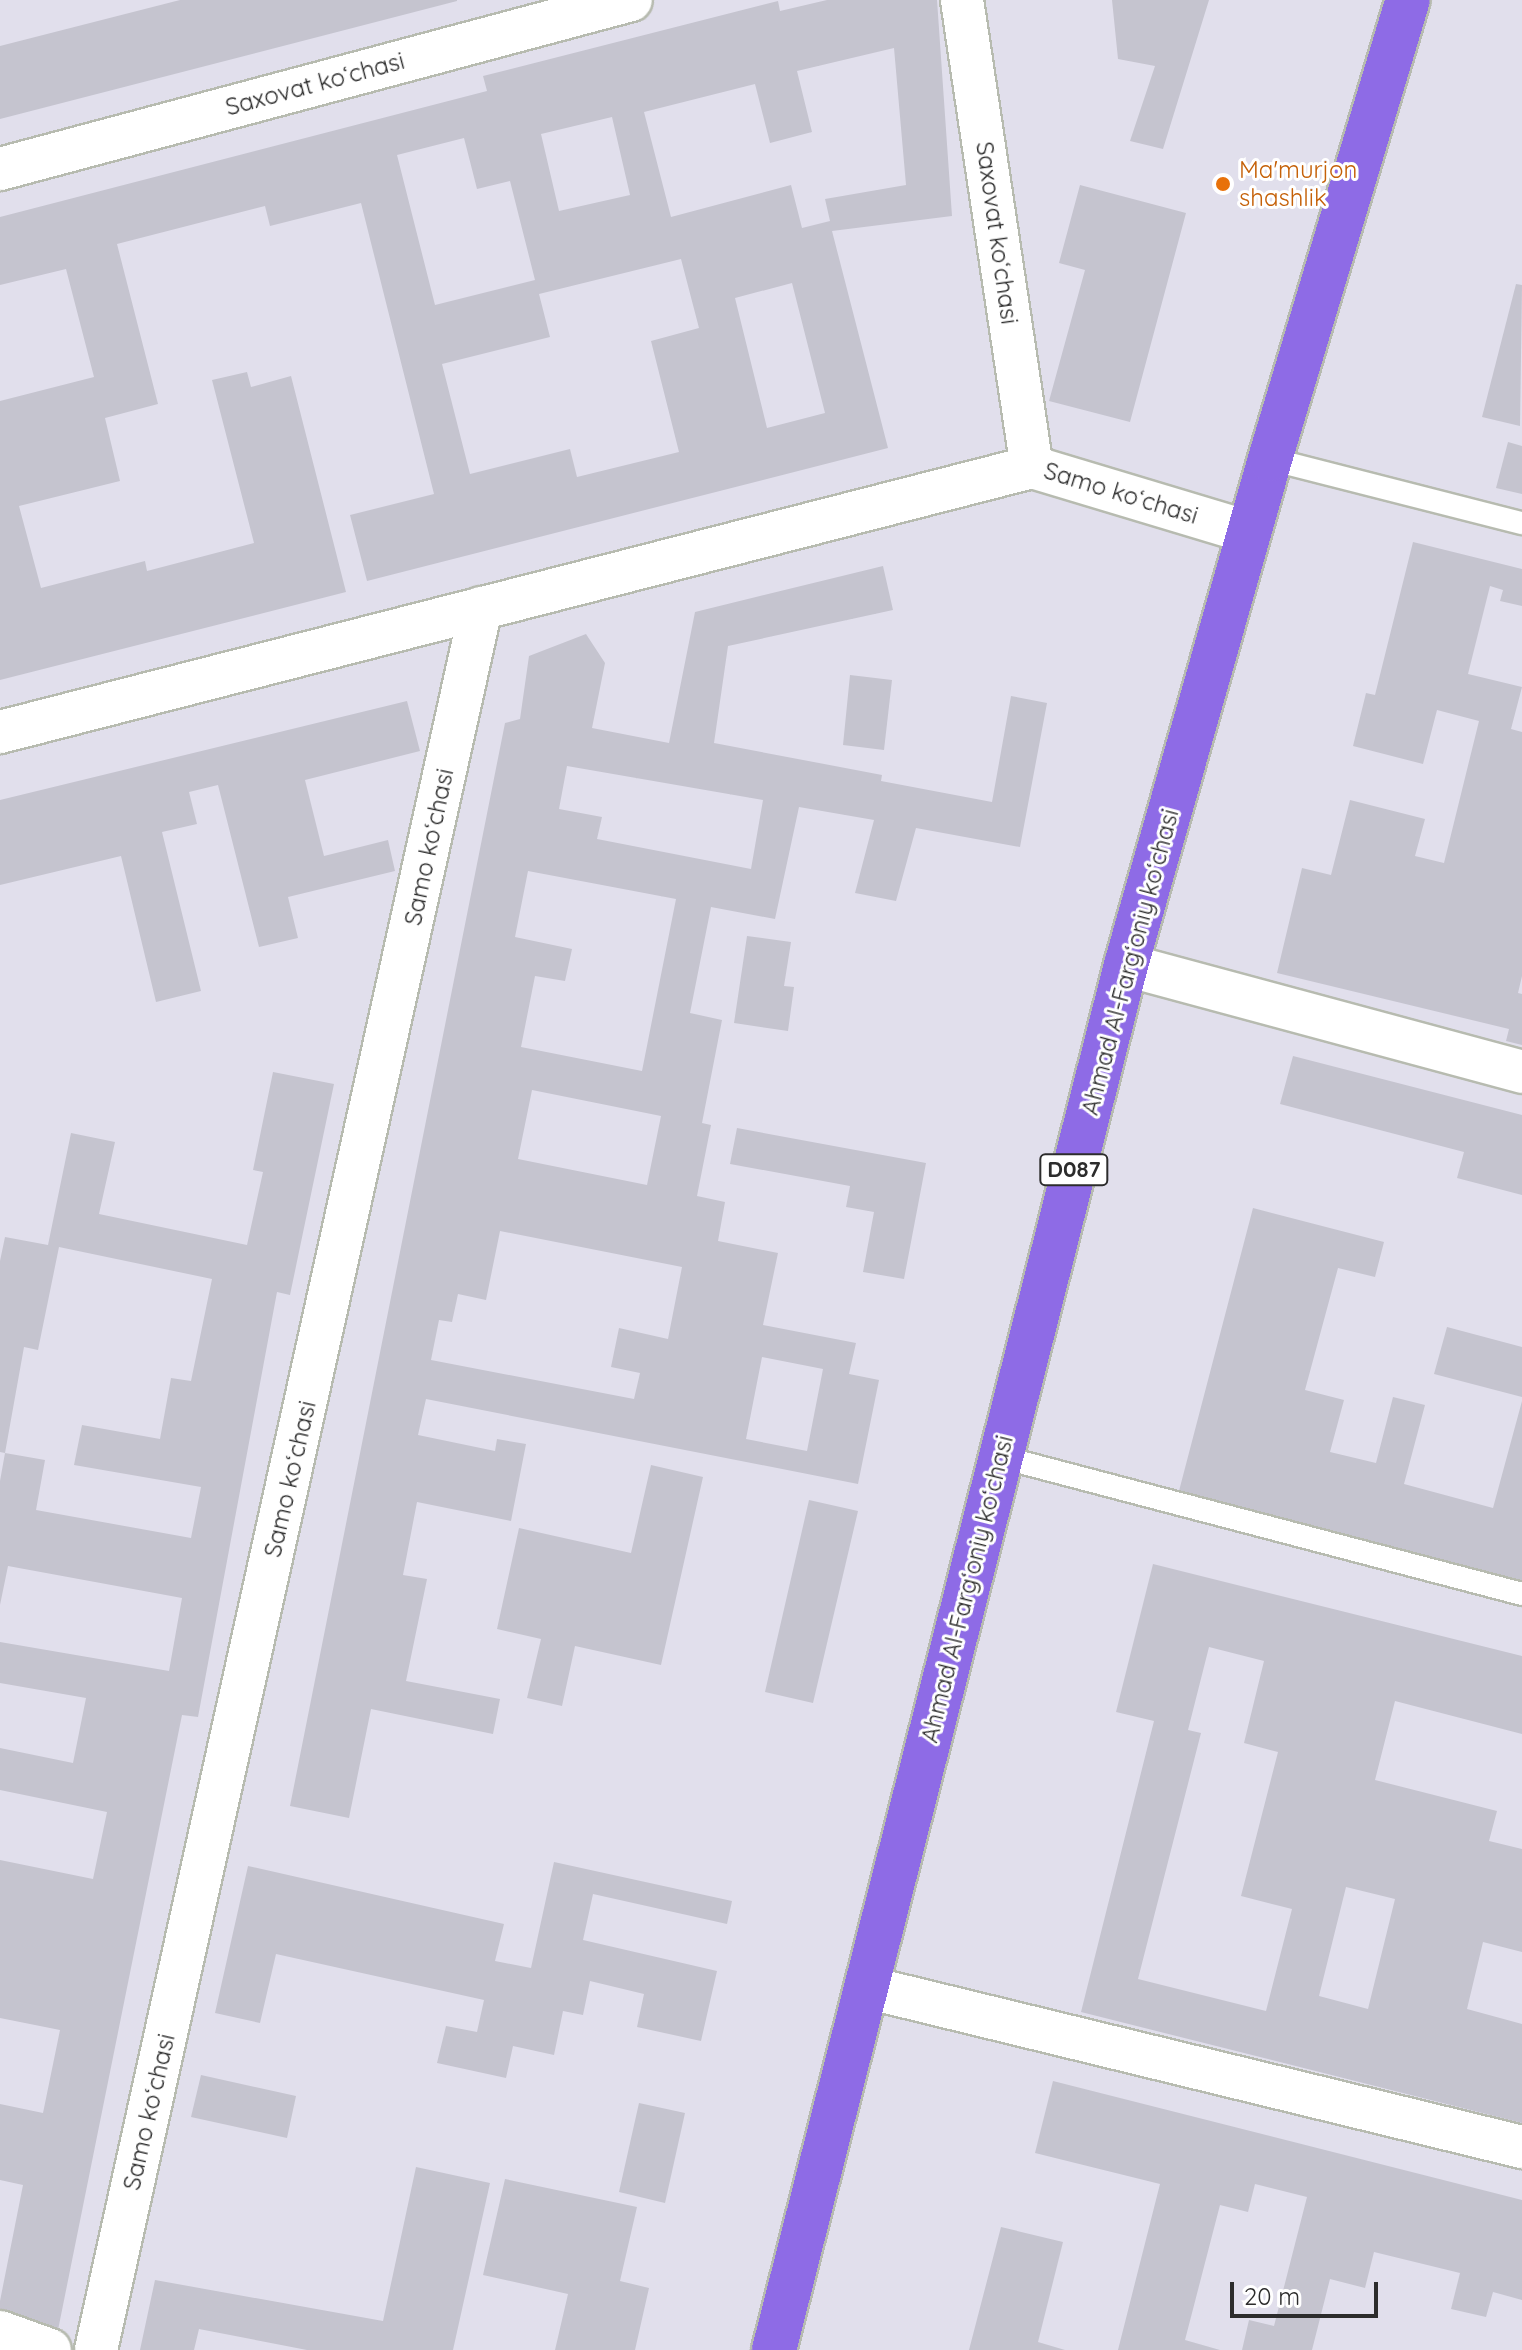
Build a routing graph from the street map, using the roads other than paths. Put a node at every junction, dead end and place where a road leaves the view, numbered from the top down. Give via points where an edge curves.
1 (631, 0) edge
2 (962, 0) edge
3 (1408, 0) edge
4 (0, 169) edge
5 (1270, 459) junction
6 (1032, 467) junction
7 (1522, 523) edge
8 (1249, 532) junction
9 (481, 608) junction
10 (0, 732) edge
11 (1126, 965) junction
12 (1522, 1072) edge
13 (1001, 1457) junction
14 (1522, 1594) edge
15 (866, 1987) junction
16 (1522, 2147) edge
17 (0, 2332) edge
18 (50, 2350) edge
19 (96, 2350) edge
20 (774, 2350) edge

1 - 4 street, Saxovat koʻchasi
2 - 6 street, Saxovat koʻchasi
3 - 5 main road, Ahmad Al-Fargʻoniy koʻchasi / D087
5 - 7 lane
5 - 8 main road, Ahmad Al-Fargʻoniy koʻchasi / D087
6 - 8 street, Samo koʻchasi
6 - 9 street, Samo koʻchasi
8 - 11 main road, Ahmad Al-Fargʻoniy koʻchasi / D087
9 - 10 street, Samo koʻchasi
9 - 19 street, Samo koʻchasi
11 - 12 street
11 - 13 main road, Ahmad Al-Fargʻoniy koʻchasi / D087
13 - 14 lane
13 - 15 main road, Ahmad Al-Fargʻoniy koʻchasi / D087
15 - 16 street
15 - 20 main road, Ahmad Al-Fargʻoniy koʻchasi / D087
17 - 18 street

